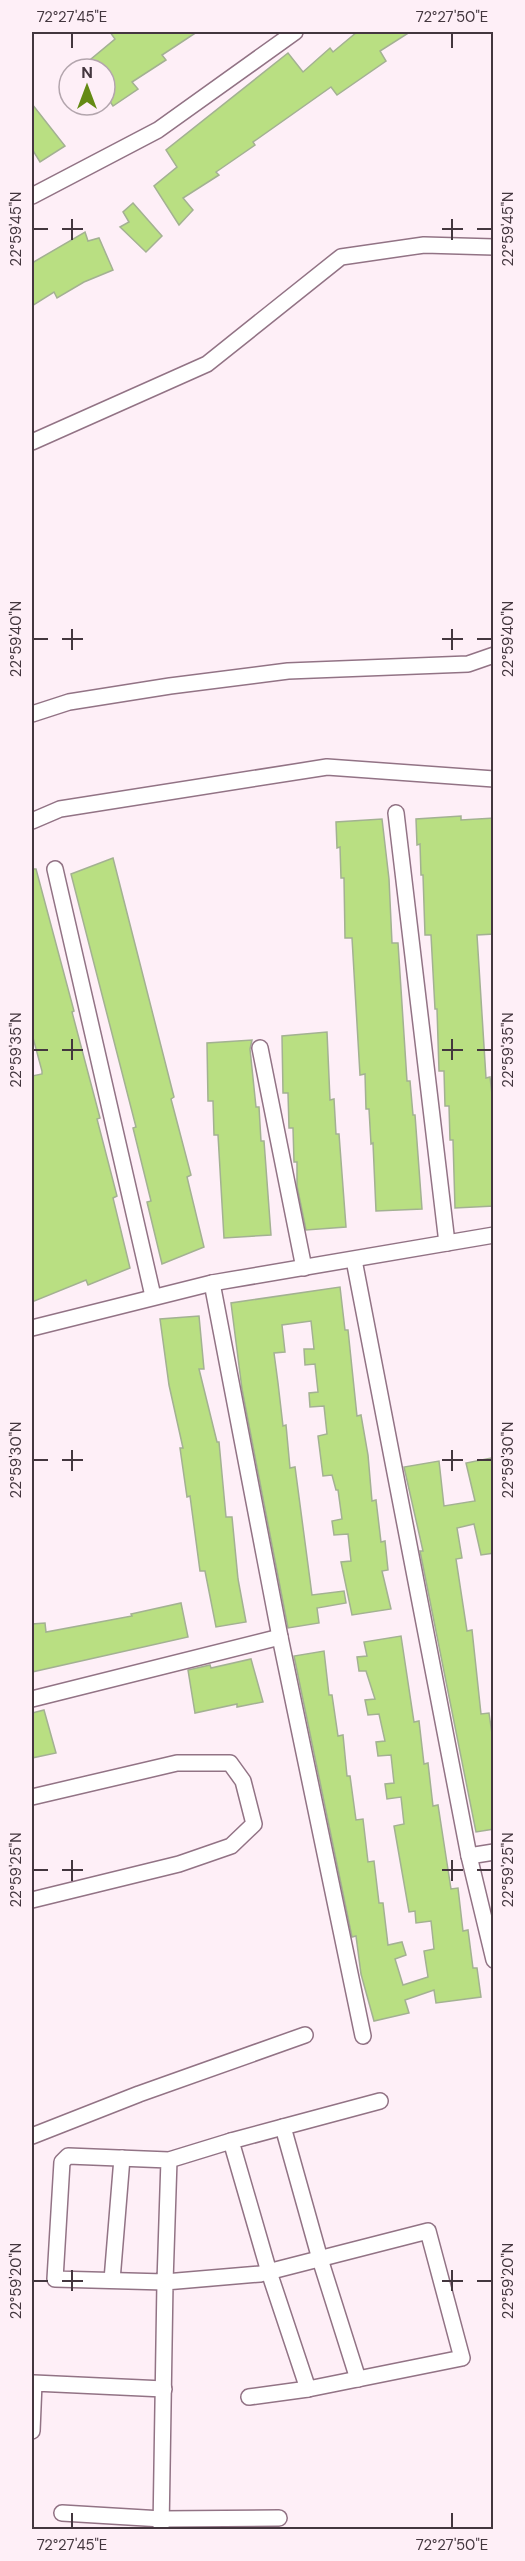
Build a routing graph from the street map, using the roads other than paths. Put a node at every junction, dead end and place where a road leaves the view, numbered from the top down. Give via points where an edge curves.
1 (295, 32) edge
2 (32, 196) edge
3 (494, 247) edge
4 (32, 442) edge
5 (494, 655) edge
6 (32, 714) edge
7 (494, 779) edge
8 (396, 813) dead end
9 (32, 821) edge
10 (55, 869) dead end
11 (260, 1048) dead end
12 (494, 1235) edge
13 (447, 1243) junction
14 (354, 1260) junction
15 (304, 1268) junction
16 (212, 1283) junction
17 (153, 1296) junction
18 (32, 1328) edge
19 (280, 1637) junction
20 (32, 1699) edge
21 (32, 1797) edge
22 (494, 1852) edge
23 (469, 1856) junction
24 (32, 1900) edge
25 (494, 1960) edge
26 (305, 2035) dead end
27 (363, 2036) dead end
28 (380, 2101) dead end
29 (283, 2127) junction
30 (32, 2136) edge
31 (231, 2141) junction
32 (122, 2158) junction
33 (169, 2160) junction
34 (320, 2259) junction
35 (269, 2272) junction
36 (112, 2280) junction
37 (165, 2282) junction
38 (358, 2379) junction
39 (164, 2389) junction
40 (308, 2389) junction
41 (249, 2397) dead end
42 (32, 2432) edge
43 (62, 2513) dead end
44 (279, 2518) dead end
45 (161, 2524) edge

1 - 2 street via 158,130
3 - 4 street via 424,246 341,257 207,364
5 - 6 street via 468,664 288,671 182,684 69,702
7 - 9 street via 327,767 60,809
8 - 13 street
10 - 17 street
11 - 15 street
12 - 13 street
13 - 14 street
14 - 15 street
14 - 23 street
15 - 16 street
16 - 17 street
16 - 19 street
17 - 18 street
19 - 20 street
19 - 27 street
21 - 24 street via 177,1763 230,1763 243,1781 254,1824 231,1846
22 - 23 street
23 - 25 street
26 - 30 street
28 - 29 street
29 - 31 street
29 - 34 street
31 - 33 street
31 - 35 street
32 - 33 street
32 - 36 street
32 - 36 street via 68,2156 62,2163 55,2279
33 - 37 street
34 - 35 street
34 - 38 street
34 - 38 street via 428,2231 462,2358
35 - 37 street
35 - 40 street
36 - 37 street
37 - 39 street
38 - 40 street
39 - 42 street via 34,2384
39 - 45 street
40 - 41 street
43 - 45 street
44 - 45 street

